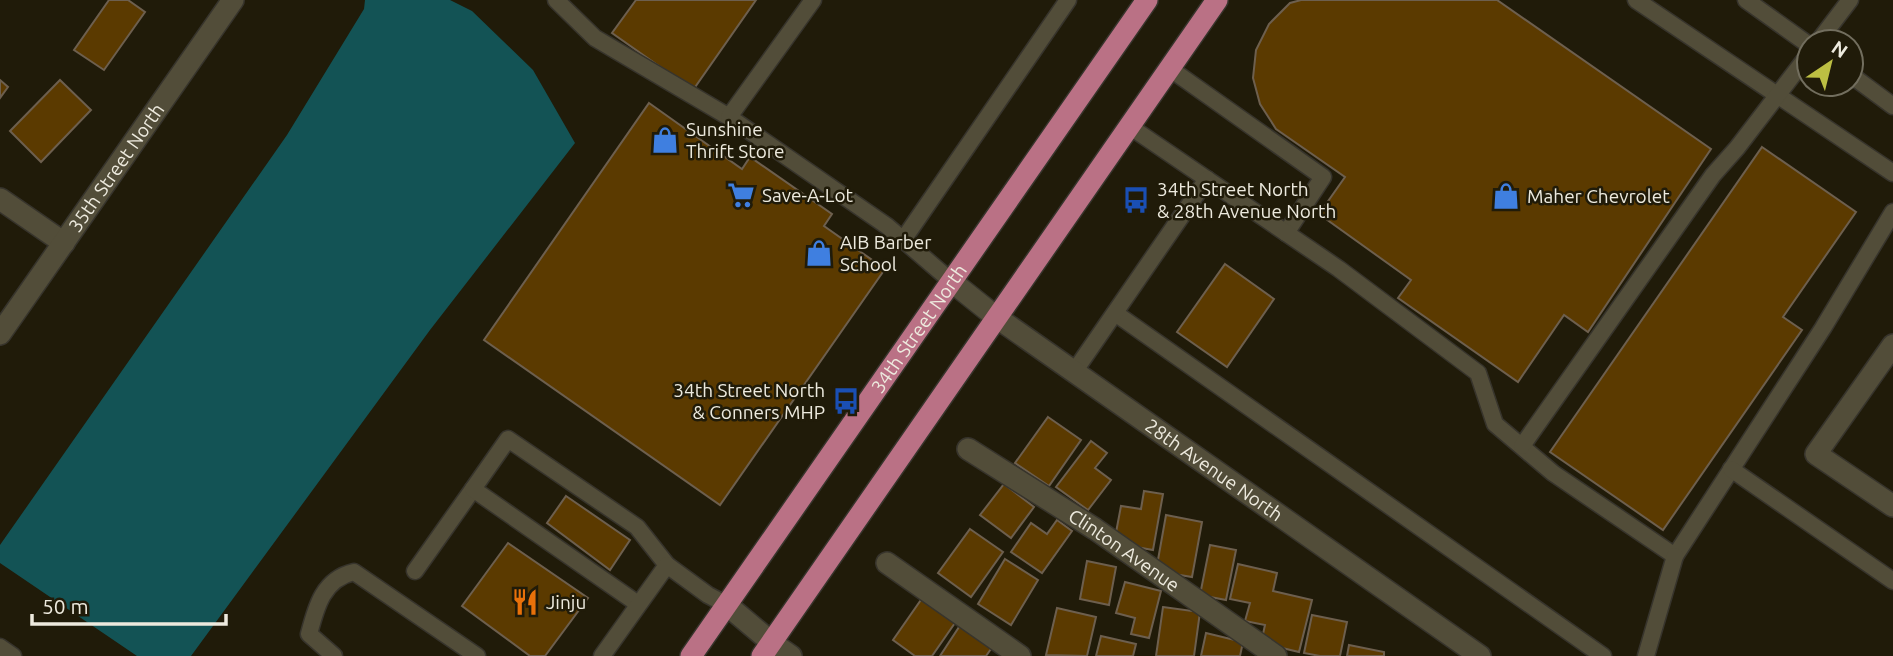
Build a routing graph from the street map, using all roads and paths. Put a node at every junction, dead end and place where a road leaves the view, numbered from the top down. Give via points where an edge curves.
1 (556, 0) edge
2 (813, 0) edge
3 (1068, 0) edge
4 (1147, 0) edge
5 (1217, 0) edge
6 (1636, 0) edge
7 (1746, 0) edge
8 (1850, 0) edge
9 (228, 2) edge
10 (1829, 28) edge
11 (1795, 34) edge
12 (1170, 68) junction
13 (1795, 72) edge
14 (1865, 85) edge
15 (1777, 95) junction
16 (1893, 106) edge
17 (729, 117) junction
18 (1129, 126) junction
19 (1893, 173) edge
20 (1207, 179) junction
21 (0, 199) edge
22 (1893, 212) edge
23 (1286, 233) junction
24 (903, 240) junction
25 (64, 243) junction
26 (951, 281) junction
27 (1115, 313) junction
28 (996, 317) junction
29 (0, 334) edge
30 (1893, 345) edge
31 (1074, 372) junction
32 (1522, 446) junction
33 (968, 449) dead end
34 (1731, 469) junction
35 (473, 489) junction
36 (1893, 506) edge
37 (1675, 556) junction
38 (887, 563) dead end
39 (667, 565) junction
40 (415, 571) dead end
41 (1893, 581) edge
42 (638, 604) junction
43 (727, 605) junction
44 (0, 647) edge
45 (766, 649) edge
46 (13, 656) edge
47 (334, 656) edge
48 (477, 656) edge
49 (602, 656) edge
50 (691, 656) edge
51 (791, 656) edge
52 (1020, 656) edge
53 (1276, 656) edge
54 (1480, 656) edge
55 (1603, 656) edge
56 (1646, 656) edge

1 - 17 lane via 594,38
2 - 17 lane
3 - 24 lane
4 - 26 highway, 34th Street North
5 - 12 highway
6 - 15 lane
7 - 11 lane
8 - 10 lane
9 - 25 street, 35th Street North
12 - 18 highway
12 - 23 lane via 1323,177
13 - 15 lane
14 - 16 lane
15 - 19 lane
15 - 32 lane via 1713,175
17 - 24 lane
18 - 20 lane
18 - 28 highway
20 - 23 lane
20 - 27 lane
21 - 25 street
22 - 34 lane
23 - 32 lane via 1478,373 1495,424
24 - 26 lane
25 - 29 street, 35th Street North
26 - 28 street, 28th Avenue North
26 - 43 highway, 34th Street North
27 - 31 lane
27 - 55 lane
28 - 31 street, 28th Avenue North
28 - 45 highway
30 - 36 street via 1816,454
31 - 54 street, 28th Avenue North
32 - 37 lane via 1553,473
33 - 53 street, Clinton Avenue via 1094,529
34 - 37 lane
34 - 41 lane
35 - 39 lane via 508,439 637,527
35 - 40 lane
35 - 42 lane
37 - 56 lane
38 - 52 street
39 - 42 lane
39 - 43 lane
42 - 49 lane
43 - 45 street
43 - 50 highway, 34th Street North
44 - 46 lane
45 - 51 street
47 - 48 lane via 309,634 328,587 341,575 354,572

